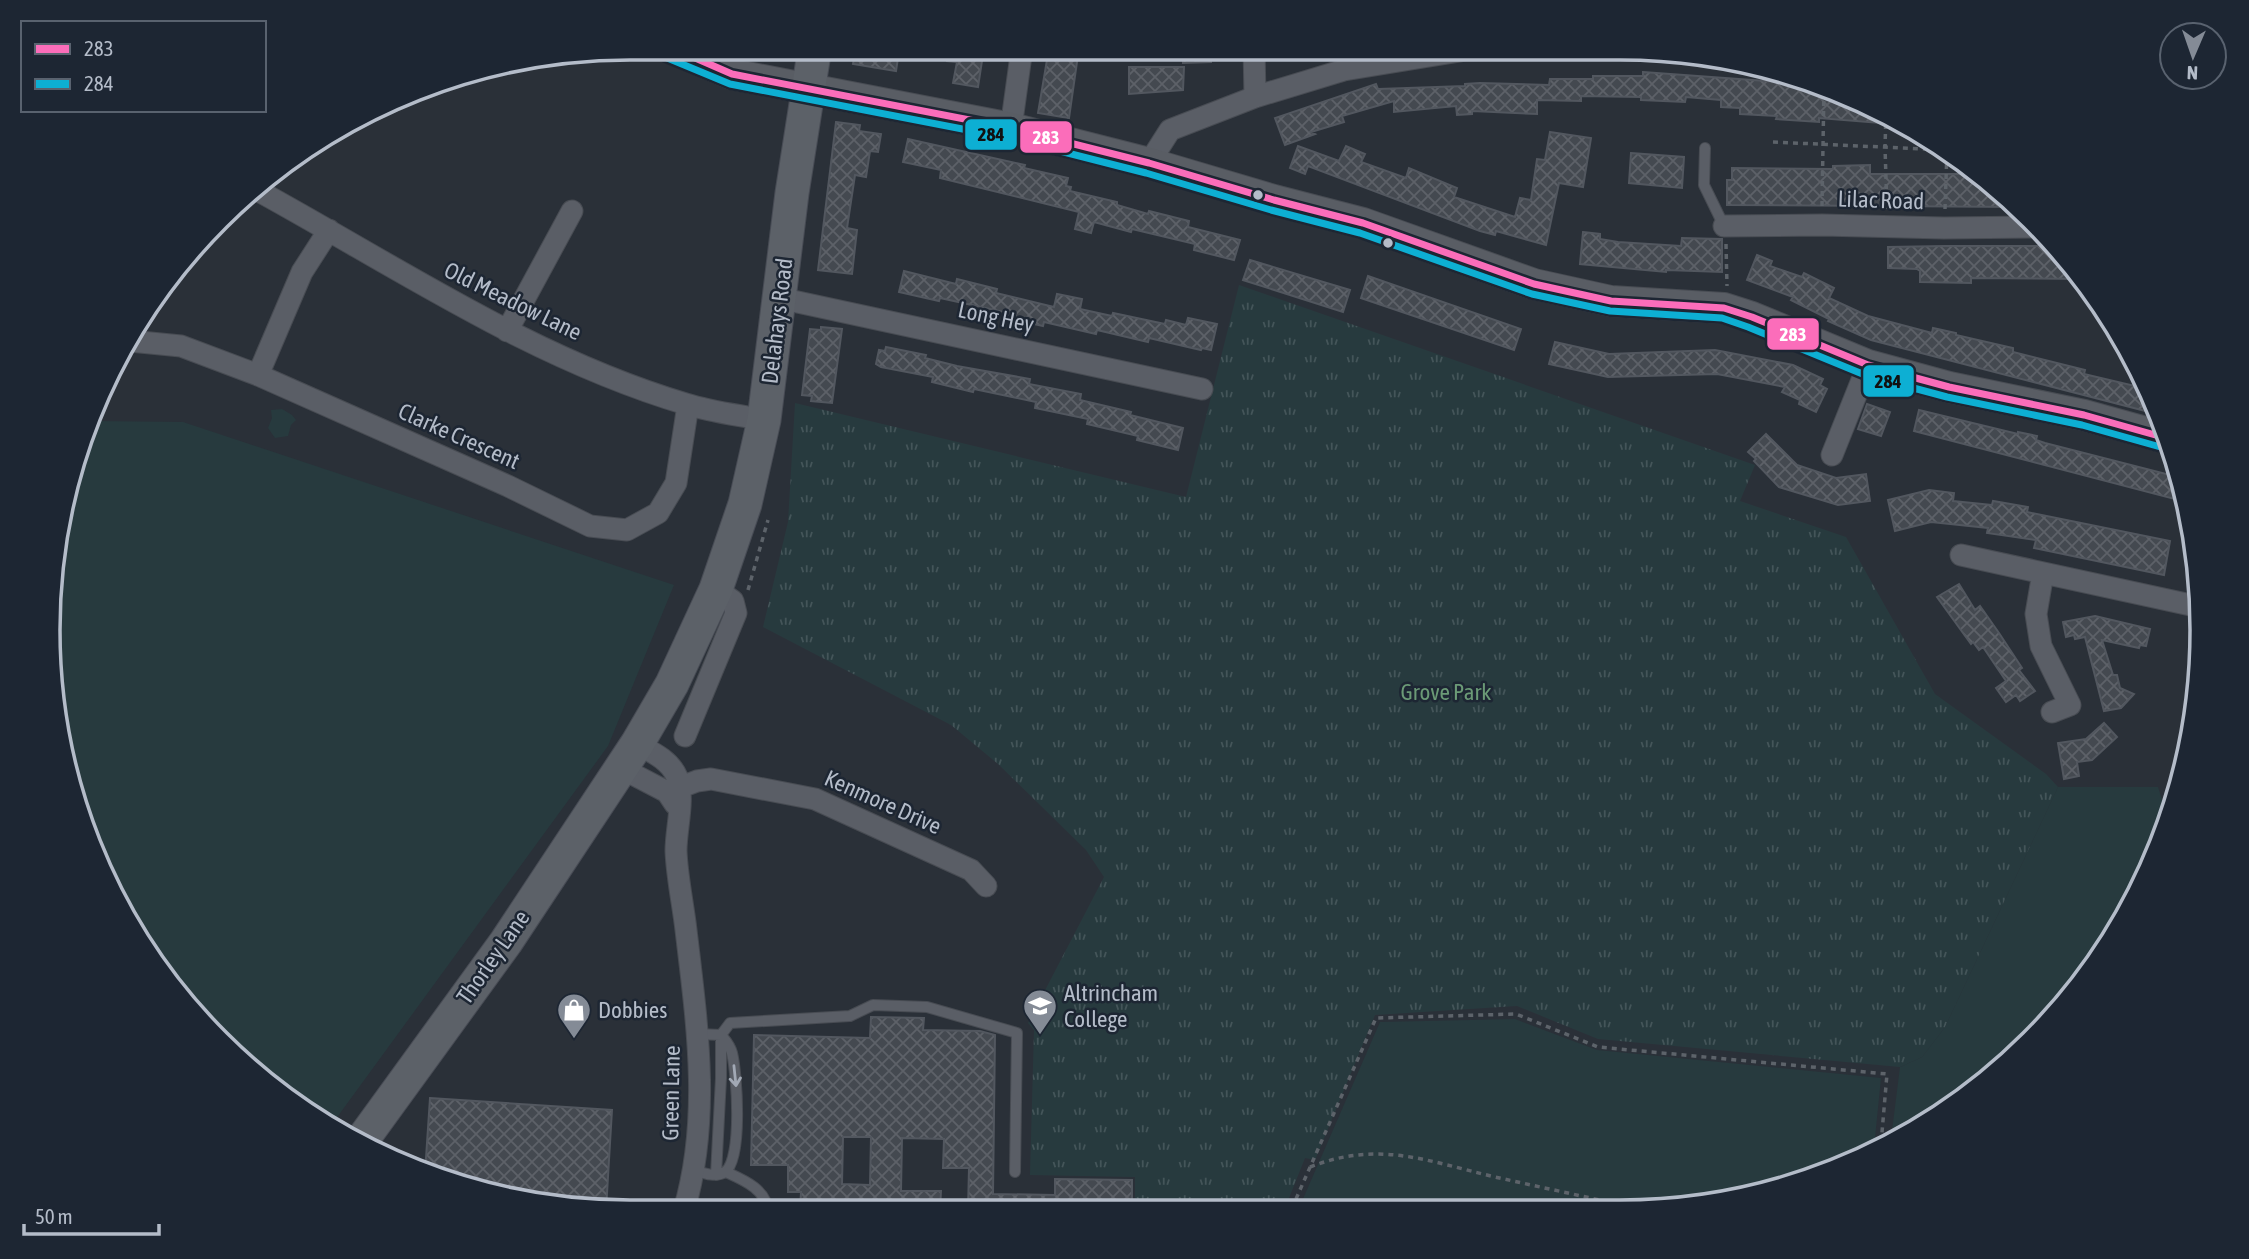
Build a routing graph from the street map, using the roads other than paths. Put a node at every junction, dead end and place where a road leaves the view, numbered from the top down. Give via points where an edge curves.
1 (699, 60) edge
2 (813, 60) edge
3 (1020, 60) edge
4 (1254, 60) edge
5 (1402, 60) edge
6 (808, 88) junction
7 (1255, 97) junction
8 (1011, 128) junction
9 (1705, 148) dead end
10 (1149, 163) junction
11 (263, 193) edge
12 (572, 211) dead end
13 (1725, 226) joint
14 (2024, 227) edge
15 (329, 230) junction
16 (779, 298) junction
17 (507, 331) junction
18 (137, 342) edge
19 (1868, 365) junction
20 (258, 375) junction
21 (1202, 389) dead end
22 (688, 405) junction
23 (764, 420) junction
24 (2155, 435) edge
25 (1831, 455) dead end
26 (1961, 555) dead end
27 (2043, 573) junction
28 (716, 589) junction
29 (2189, 605) edge
30 (2052, 712) dead end
31 (685, 736) dead end
32 (629, 756) junction
33 (675, 796) junction
34 (986, 887) dead end
35 (698, 1034) junction
36 (720, 1035) junction
37 (366, 1135) edge
38 (693, 1170) junction
39 (1015, 1172) dead end
40 (721, 1174) junction
41 (686, 1200) edge
42 (764, 1200) edge

1 - 6 street via 732,74
2 - 6 main road, Delahays Road
3 - 8 street
4 - 7 street
5 - 7 street via 1343,70
6 - 8 street
6 - 16 main road, Delahays Road
7 - 10 street via 1170,130
8 - 10 street
9 - 13 lane via 1704,185
10 - 19 street via 1363,223 1534,284 1611,300 1727,309
11 - 15 street, Old Meadow Lane
12 - 17 street
13 - 14 street, Lilac Road
15 - 17 street, Old Meadow Lane
15 - 20 street via 302,272
16 - 21 street, Long Hey
16 - 23 main road, Delahays Road
17 - 22 street, Old Meadow Lane
18 - 20 street, Clarke Crescent via 181,346
19 - 24 street
19 - 25 street
20 - 22 street, Clarke Crescent via 590,526 627,530 658,513 676,483
22 - 23 street, Old Meadow Lane
23 - 28 main road, Delahays Road via 745,504
26 - 27 street
27 - 29 street
27 - 30 street via 2036,614 2041,646 2070,705
28 - 31 street via 733,601 736,613
28 - 32 main road, Delahays Road via 672,684
32 - 33 street
32 - 37 main road, Thorley Lane via 506,942
33 - 34 street, Kenmore Drive via 697,781 711,779 815,799 971,870
33 - 35 street, Green Lane via 676,850
35 - 36 lane
35 - 38 street, Green Lane via 700,1100
36 - 39 lane via 730,1023 850,1016 873,1005 927,1007 1017,1033
36 - 40 lane
36 -> 40 lane via 732,1053 736,1084 736,1147 733,1163
38 - 40 lane
38 - 41 street, Green Lane
40 - 42 lane via 752,1185

